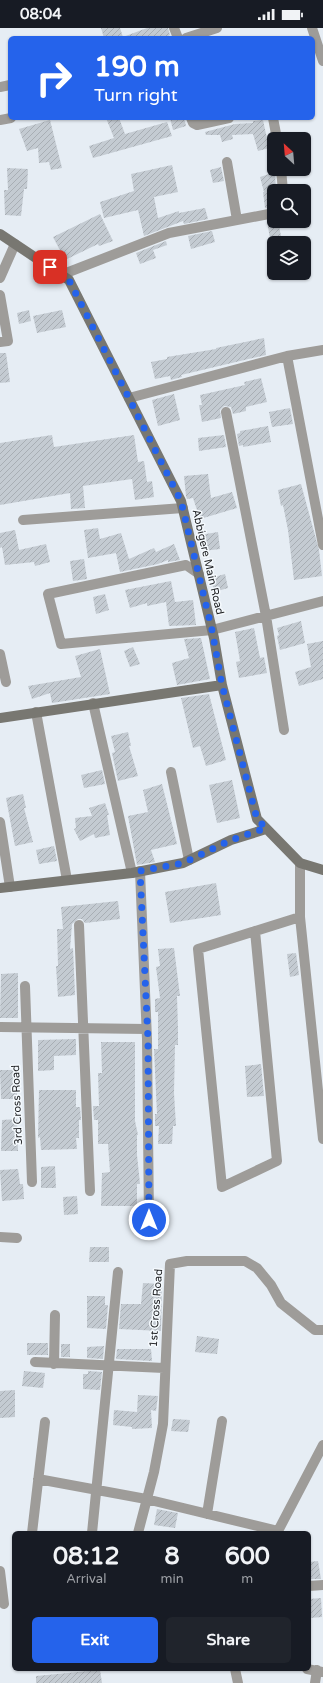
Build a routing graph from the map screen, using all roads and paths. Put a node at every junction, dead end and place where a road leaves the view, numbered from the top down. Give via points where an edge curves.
1 (217, 28) edge
2 (192, 36) edge
3 (315, 37) edge
4 (323, 61) edge
5 (192, 120) edge
6 (218, 120) edge
7 (273, 120) edge
8 (276, 132) edge
9 (227, 162) dead end
10 (267, 214) edge
11 (237, 220) junction
12 (0, 234) edge
13 (15, 244) junction
14 (61, 275) junction
15 (0, 278) edge
16 (0, 295) edge
17 (0, 342) edge
18 (323, 350) edge
19 (287, 356) junction
20 (129, 398) junction
21 (226, 412) dead end
22 (183, 508) junction
23 (23, 520) dead end
24 (323, 545) edge
25 (199, 574) junction
26 (323, 601) edge
27 (266, 616) junction
28 (212, 630) junction
29 (0, 654) edge
30 (6, 682) dead end
31 (222, 685) junction
32 (93, 703) junction
33 (36, 712) junction
34 (0, 718) edge
35 (284, 730) dead end
36 (171, 772) dead end
37 (0, 822) edge
38 (266, 828) junction
39 (189, 860) junction
40 (300, 864) junction
41 (323, 870) edge
42 (136, 872) junction
43 (67, 880) junction
44 (5, 887) edge
45 (300, 917) junction
46 (79, 925) dead end
47 (255, 931) junction
48 (25, 986) dead end
49 (0, 1027) edge
50 (26, 1027) junction
51 (84, 1028) junction
52 (146, 1029) junction
53 (323, 1138) edge
54 (32, 1182) dead end
55 (90, 1191) dead end
56 (149, 1220) dead end
57 (0, 1237) edge
58 (17, 1238) dead end
59 (118, 1272) dead end
60 (55, 1315) dead end
61 (323, 1330) edge
62 (35, 1362) dead end
63 (54, 1364) junction
64 (109, 1367) junction
65 (164, 1368) junction
66 (222, 1421) dead end
67 (45, 1422) dead end
68 (323, 1445) edge
69 (38, 1479) junction
70 (97, 1490) junction
71 (146, 1499) junction
72 (207, 1514) junction
73 (32, 1531) edge
74 (92, 1531) edge
75 (138, 1531) edge
76 (274, 1531) edge
77 (279, 1531) edge
78 (0, 1571) edge
79 (323, 1585) edge
80 (311, 1586) edge
81 (6, 1604) edge
82 (316, 1670) edge
83 (235, 1671) edge
84 (238, 1683) edge
85 (315, 1683) edge

1 - 2 street
3 - 4 street
5 - 6 street via 197,124
7 - 8 street
9 - 11 street
10 - 11 street
11 - 14 street via 169,233
12 - 13 main road, Abbigere Main Road
13 - 14 main road, Abbigere Main Road
13 - 15 street
14 - 20 main road, Abbigere Main Road via 69,280
16 - 17 street via 8,341
18 - 19 street
19 - 20 street
19 - 24 street
20 - 22 main road, Abbigere Main Road
21 - 27 street
22 - 23 street
22 - 25 main road, Abbigere Main Road
25 - 28 main road, Abbigere Main Road
25 - 28 street via 186,565 48,594 61,644
26 - 27 street
27 - 28 street
27 - 35 street
28 - 31 main road, Abbigere Main Road
29 - 30 street
31 - 32 main road
31 - 38 main road, Abbigere Main Road via 257,819
32 - 33 main road
32 - 42 street
33 - 34 main road
33 - 43 street
36 - 39 street
37 - 44 street
38 - 39 main road via 231,840
38 - 40 main road, Abbigere Main Road
39 - 42 main road
40 - 41 main road
40 - 45 street
42 - 43 main road
42 - 52 street
43 - 44 main road
45 - 47 street
45 - 53 street
46 - 51 street
47 - 47 street via 198,949 222,1187 276,1161
48 - 50 street, 3rd Cross Road
49 - 50 street
50 - 51 street
50 - 54 street, 3rd Cross Road
51 - 52 street
51 - 55 street
52 - 56 street
57 - 58 street
59 - 64 street
60 - 63 street
61 - 65 street, 1st Cross Road via 315,1330 281,1303 271,1285 256,1268 245,1261 187,1261 170,1264
62 - 63 street
63 - 64 street
64 - 65 street
64 - 70 street
65 - 71 street, 1st Cross Road via 163,1424
66 - 72 street
67 - 69 street
68 - 77 street
69 - 70 street
69 - 73 street
70 - 71 street
70 - 74 street
71 - 72 street
71 - 75 street, 1st Cross Road
72 - 76 street
78 - 81 street
79 - 80 street
82 - 85 street
83 - 84 street

